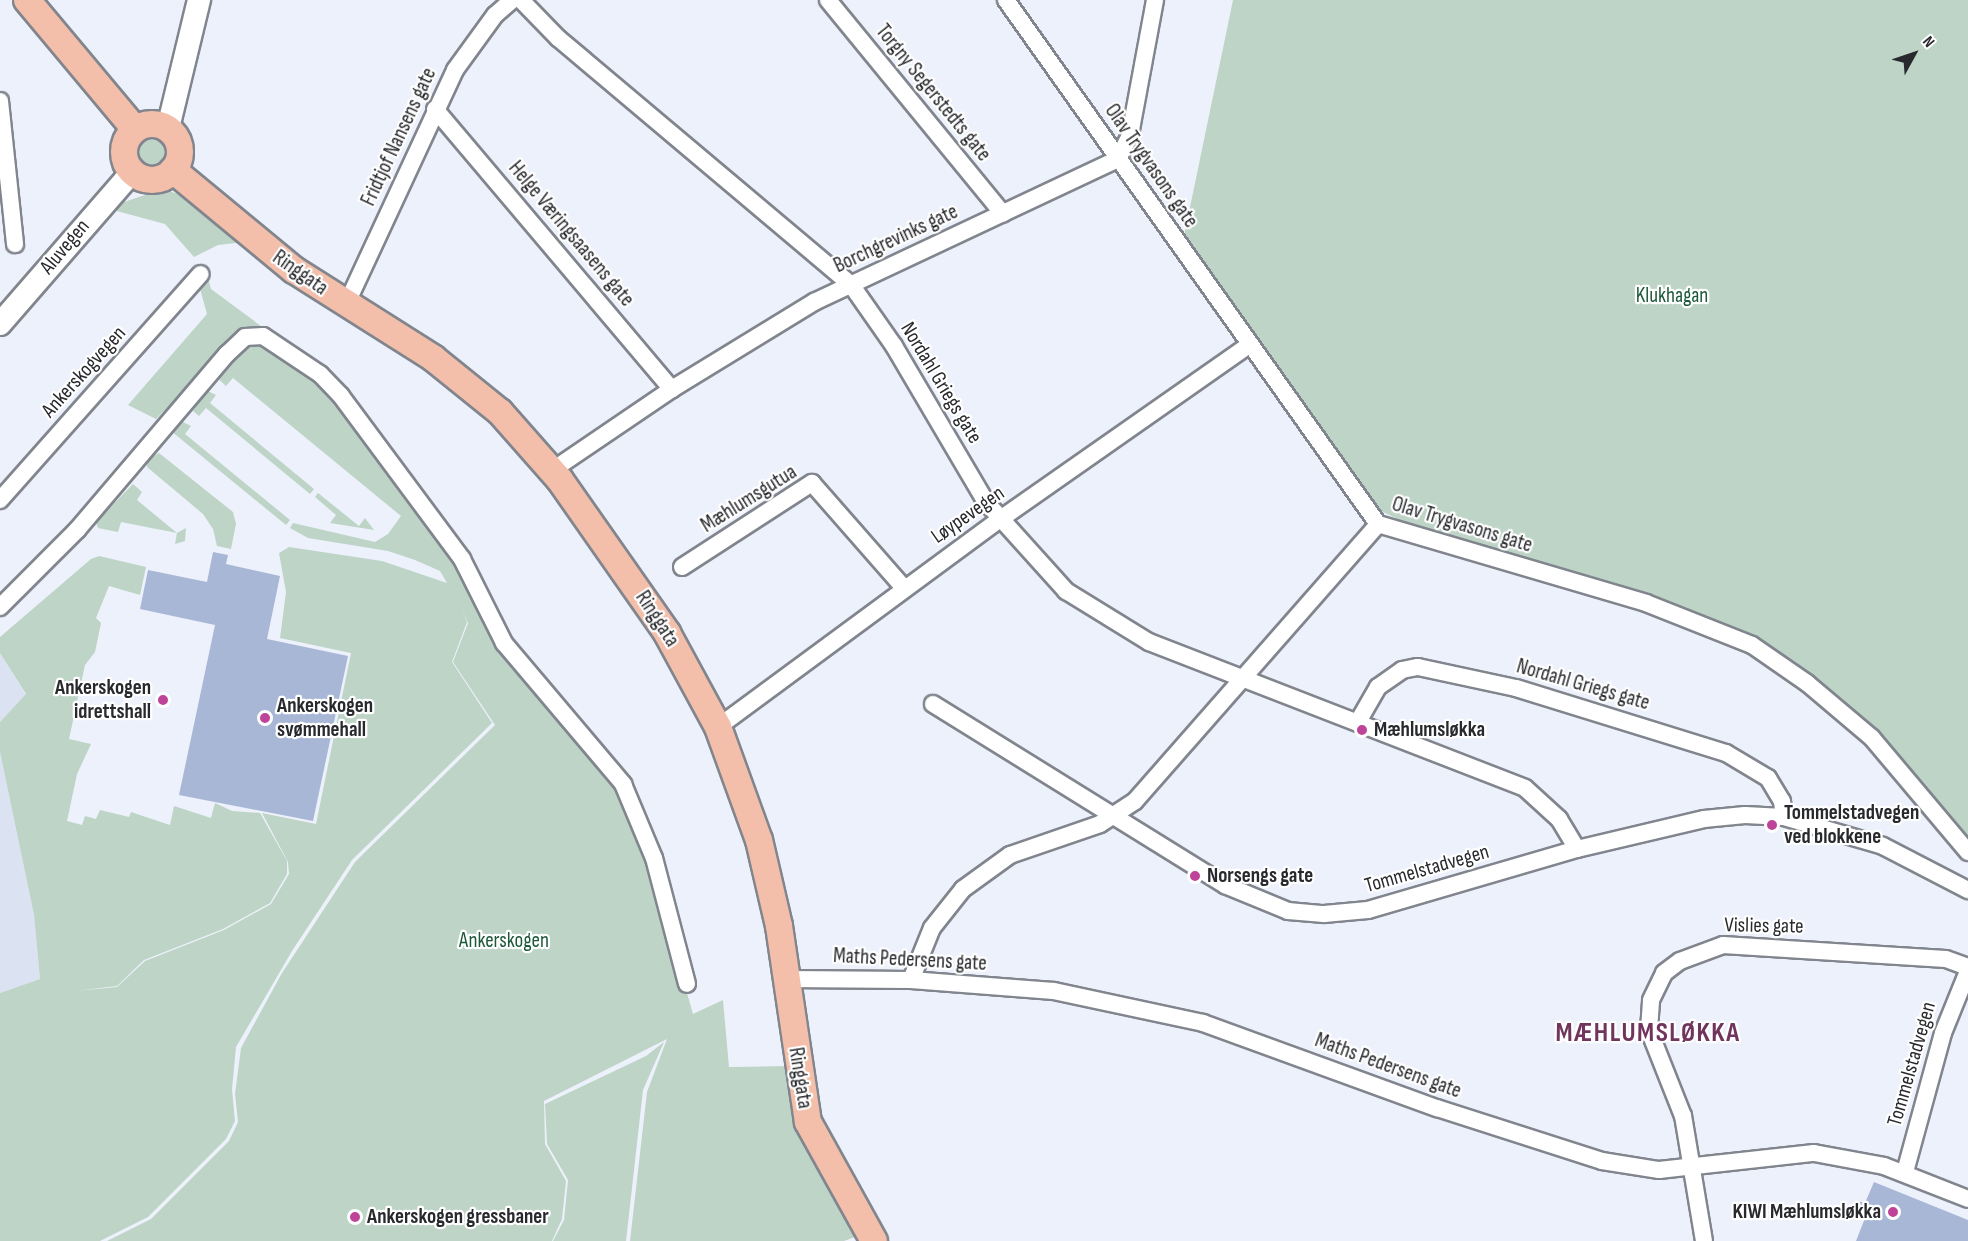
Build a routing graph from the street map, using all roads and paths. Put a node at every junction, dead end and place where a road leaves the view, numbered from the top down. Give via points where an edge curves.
1 (27, 0) edge
2 (198, 0) edge
3 (512, 0) edge
4 (521, 0) edge
5 (828, 0) edge
6 (1006, 0) edge
7 (1155, 0) edge
8 (0, 101) edge
9 (435, 109) junction
10 (168, 128) junction
11 (135, 129) junction
12 (1118, 159) junction
13 (4, 161) edge
14 (173, 171) junction
15 (132, 172) junction
16 (1003, 214) junction
17 (15, 244) dead end
18 (201, 274) dead end
19 (852, 286) junction
20 (346, 305) junction
21 (0, 324) edge
22 (1249, 345) junction
23 (672, 389) junction
24 (563, 463) dead end
25 (0, 500) edge
26 (999, 520) junction
27 (1378, 524) junction
28 (682, 567) dead end
29 (904, 588) junction
30 (0, 607) edge
31 (1241, 677) junction
32 (933, 704) dead end
33 (1359, 720) junction
34 (718, 727) junction
35 (1114, 817) junction
36 (1784, 817) junction
37 (1577, 849) junction
38 (1968, 852) edge
39 (1968, 890) edge
40 (1968, 969) edge
41 (786, 979) junction
42 (911, 980) junction
43 (687, 984) dead end
44 (1694, 1165) junction
45 (1905, 1172) junction
46 (1968, 1199) edge
47 (874, 1241) edge
48 (1704, 1241) edge

1 - 11 main road
2 - 10 main road
3 - 9 street, Fridtjof Nansens gate via 471,45
4 - 19 street, Nordahl Griegs gate via 558,38
5 - 16 street, Torgny Segerstedts gate
6 - 12 street, Olav Trygvasons gate
7 - 12 street via 1130,135
8 - 13 street
9 - 20 street, Fridtjof Nansens gate
9 - 23 street, Helge Væringsaasens gate
10 - 11 main road via 151,123
10 - 14 main road via 180,147
11 - 15 main road via 123,153
12 - 16 street, Borchgrevinks gate
12 - 22 street, Olav Trygvasons gate
13 - 17 street
14 - 15 main road via 154,180
14 - 20 main road, Ringgata via 268,251
15 - 21 main road, Aluvegen
16 - 19 street, Borchgrevinks gate
18 - 25 street, Ankerskogvegen
19 - 23 street, Borchgrevinks gate via 814,302
19 - 26 street, Nordahl Griegs gate via 894,346
20 - 34 main road, Ringgata via 453,372 524,437 656,617
22 - 26 street, Løypevegen
22 - 27 street, Olav Trygvasons gate
23 - 24 street, Borchgrevinks gate
26 - 29 street, Løypevegen
26 - 31 street, Nordahl Griegs gate via 1066,591 1102,617 1149,642
27 - 31 street
27 - 38 street, Olav Trygvasons gate via 1646,603 1752,645 1807,683 1872,738
28 - 29 street, Mæhlumsgutua via 812,483
29 - 34 street, Løypevegen
30 - 43 street via 54,557 245,337 263,336 321,374 342,396 462,558 504,643 623,784 654,858
31 - 33 street, Nordahl Griegs gate
31 - 35 street via 1135,801
32 - 35 street, Tommelstadvegen
33 - 36 street, Nordahl Griegs gate via 1378,687 1402,670 1418,667 1516,688 1726,753 1767,778 1782,801
33 - 37 street, Nordahl Griegs gate via 1525,788 1551,810
34 - 41 main road, Ringgata via 759,840
35 - 37 street, Tommelstadvegen via 1225,885 1270,906 1306,914 1368,910
35 - 42 street via 1041,841 977,876 932,928
36 - 37 street, Tommelstadvegen via 1704,819
36 - 39 street, Tommelstadvegen via 1883,846
40 - 44 street, Vislies gate via 1946,959 1740,946 1715,947 1680,960 1655,986 1648,1016
40 - 45 street, Tommelstadvegen via 1943,1032
41 - 42 street, Maths Pedersens gate
41 - 47 main road, Ringgata via 808,1122
42 - 44 street, Maths Pedersens gate via 1054,992 1145,1009 1248,1038 1437,1108 1602,1161 1659,1170
44 - 45 street, Maths Pedersens gate via 1814,1154
44 - 48 street, Vislies gate
45 - 46 street, Maths Pedersens gate

